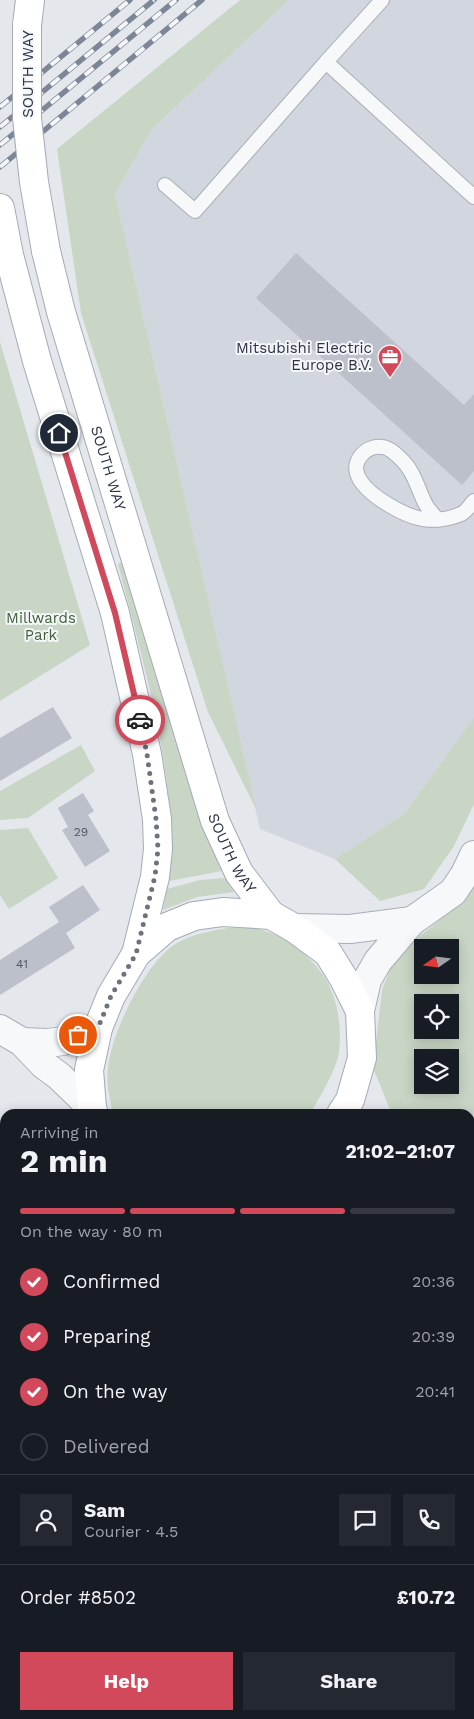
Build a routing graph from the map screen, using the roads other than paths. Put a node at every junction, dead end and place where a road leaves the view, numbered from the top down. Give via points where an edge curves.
1 (382, 0) edge
2 (29, 13) edge
3 (326, 62) junction
4 (165, 184) dead end
5 (474, 197) edge
6 (0, 208) edge
7 (474, 501) edge
8 (438, 520) junction
9 (474, 855) edge
10 (412, 921) junction
11 (282, 922) junction
12 (136, 954) junction
13 (360, 1011) junction
14 (98, 1028) junction
15 (11, 1035) edge
16 (91, 1109) edge
17 (93, 1109) edge
18 (349, 1109) edge

1 - 3 lane
2 - 11 main road, SOUTH WAY, bridge via 27,118 34,182 46,251 66,331 215,821 239,873
3 - 4 lane via 195,211
3 - 5 lane
6 - 12 main road via 37,361 115,613 147,754 158,849 155,876
7 - 8 lane via 462,514
8 - 8 lane via 409,515 378,497 357,475 360,457 373,447 384,446 394,452 411,471 427,506
9 - 10 street via 453,892
10 - 11 street via 350,929
10 - 13 street via 378,961 368,980
11 - 12 main road via 223,912 194,916 167,927
11 - 13 main road, SOUTH WAY via 328,953
12 - 14 main road via 111,996
13 - 18 main road via 362,1058
14 - 15 street via 48,1043
14 - 17 main road via 89,1070
15 - 16 street

